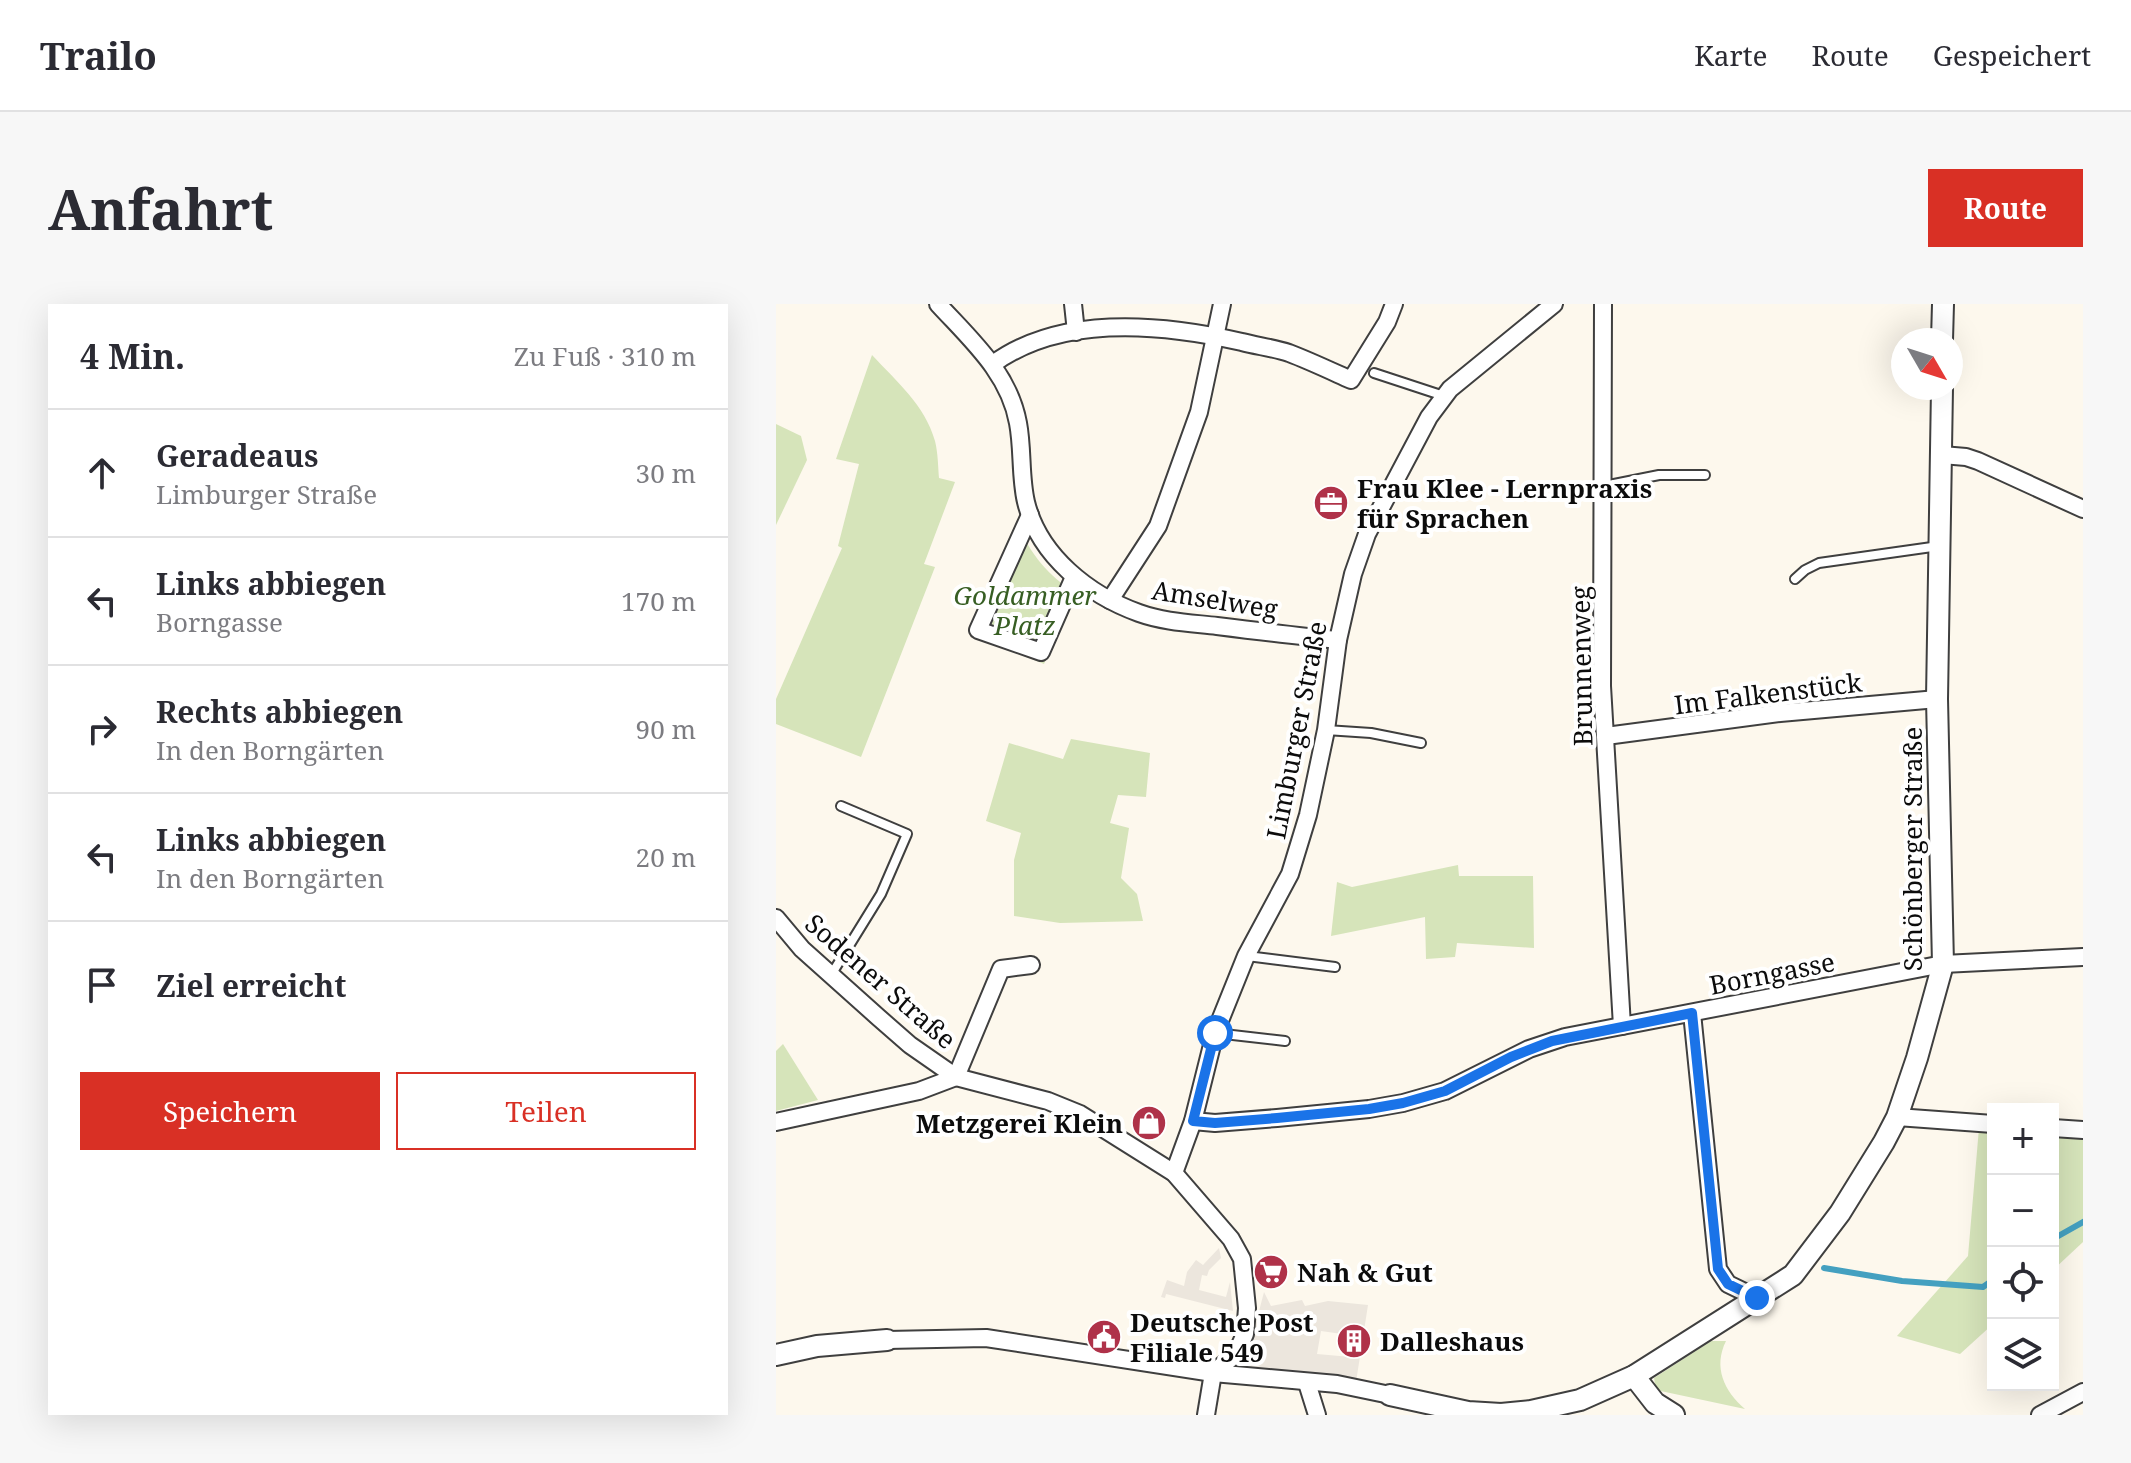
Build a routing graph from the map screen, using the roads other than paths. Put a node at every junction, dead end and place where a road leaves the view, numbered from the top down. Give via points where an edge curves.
1 (938, 304) edge
2 (1073, 304) edge
3 (1222, 304) edge
4 (1394, 304) edge
5 (1554, 304) edge
6 (1603, 304) edge
7 (1943, 304) edge
8 (1942, 328) edge
9 (1076, 332) junction
10 (1217, 337) junction
11 (993, 364) junction
12 (1374, 373) dead end
13 (1444, 396) junction
14 (1942, 400) edge
15 (1942, 455) junction
16 (1705, 475) dead end
17 (1604, 486) junction
18 (2083, 509) edge
19 (1030, 515) junction
20 (1940, 546) junction
21 (1074, 577) junction
22 (1795, 579) dead end
23 (1110, 600) junction
24 (1338, 640) junction
25 (1937, 699) junction
26 (1326, 730) junction
27 (1606, 736) junction
28 (1421, 743) dead end
29 (841, 806) dead end
30 (776, 918) edge
31 (1246, 956) junction
32 (2083, 957) edge
33 (1943, 964) junction
34 (1031, 965) dead end
35 (1335, 967) dead end
36 (831, 976) junction
37 (1692, 1013) junction
38 (1622, 1026) junction
39 (1215, 1033) junction
40 (1285, 1041) dead end
41 (956, 1077) junction
42 (1897, 1117) junction
43 (1193, 1121) junction
44 (776, 1122) edge
45 (1987, 1124) edge
46 (2059, 1128) edge
47 (2083, 1130) edge
48 (1174, 1173) junction
49 (1757, 1298) junction
50 (887, 1340) joint
51 (776, 1355) edge
52 (1213, 1373) junction
53 (1634, 1376) junction
54 (1307, 1383) junction
55 (2083, 1392) edge
56 (1390, 1395) joint
57 (1206, 1415) edge
58 (1317, 1415) edge
59 (1674, 1415) edge
60 (2040, 1415) edge

1 - 11 street, Amselweg
2 - 9 street
3 - 10 street
4 - 10 street via 1351,380 1288,353
5 - 13 street, Limburger Straße
6 - 17 street, Brunnenweg
7 - 8 street
9 - 10 street via 1120,326
9 - 11 street via 1034,342
10 - 23 street via 1199,412 1158,526
11 - 19 street, Amselweg via 1018,422
12 - 13 lane
13 - 24 street, Limburger Straße via 1367,534
14 - 15 street, Schönberger Straße
15 - 18 street via 1978,461
15 - 20 street, Schönberger Straße
16 - 17 lane via 1659,475
17 - 27 street, Brunnenweg
19 - 21 street, Amselweg
19 - 21 street via 978,630 1041,652
20 - 22 lane via 1819,563
20 - 25 street, Schönberger Straße
21 - 23 street, Amselweg
23 - 24 street, Amselweg via 1167,620
24 - 26 street, Limburger Straße
25 - 27 street, Im Falkenstück
25 - 33 street, Schönberger Straße
26 - 28 lane
26 - 31 street, Limburger Straße via 1290,874
27 - 38 street, Brunnenweg
29 - 36 lane via 907,834 881,894
30 - 36 street, Sodener Straße
31 - 35 lane
31 - 39 street, Limburger Straße
32 - 33 street, Borngasse
33 - 37 street, Borngasse
33 - 42 street, Schönberger Straße
34 - 41 street, Sodener Straße via 1001,969
36 - 41 street, Sodener Straße via 910,1045
37 - 38 street, Borngasse
37 - 49 street via 1718,1269 1728,1284
38 - 43 street, Borngasse via 1529,1049 1445,1091 1403,1103 1277,1118
39 - 40 lane
39 - 43 street, Limburger Straße
41 - 44 street via 919,1091
41 - 48 street, Sodener Straße via 1080,1114
42 - 45 street
42 - 49 street, Schönberger Straße via 1840,1213 1793,1275
43 - 48 street, Limburger Straße
46 - 47 street
48 - 52 street via 1242,1259 1245,1334 1236,1354
49 - 53 street, Schönberger Straße
50 - 51 street
50 - 52 street via 986,1338
52 - 54 street
52 - 57 street
53 - 56 street, Schönberger Straße via 1580,1400 1501,1414
53 - 59 street via 1655,1403
54 - 56 street
54 - 58 street
55 - 60 street

